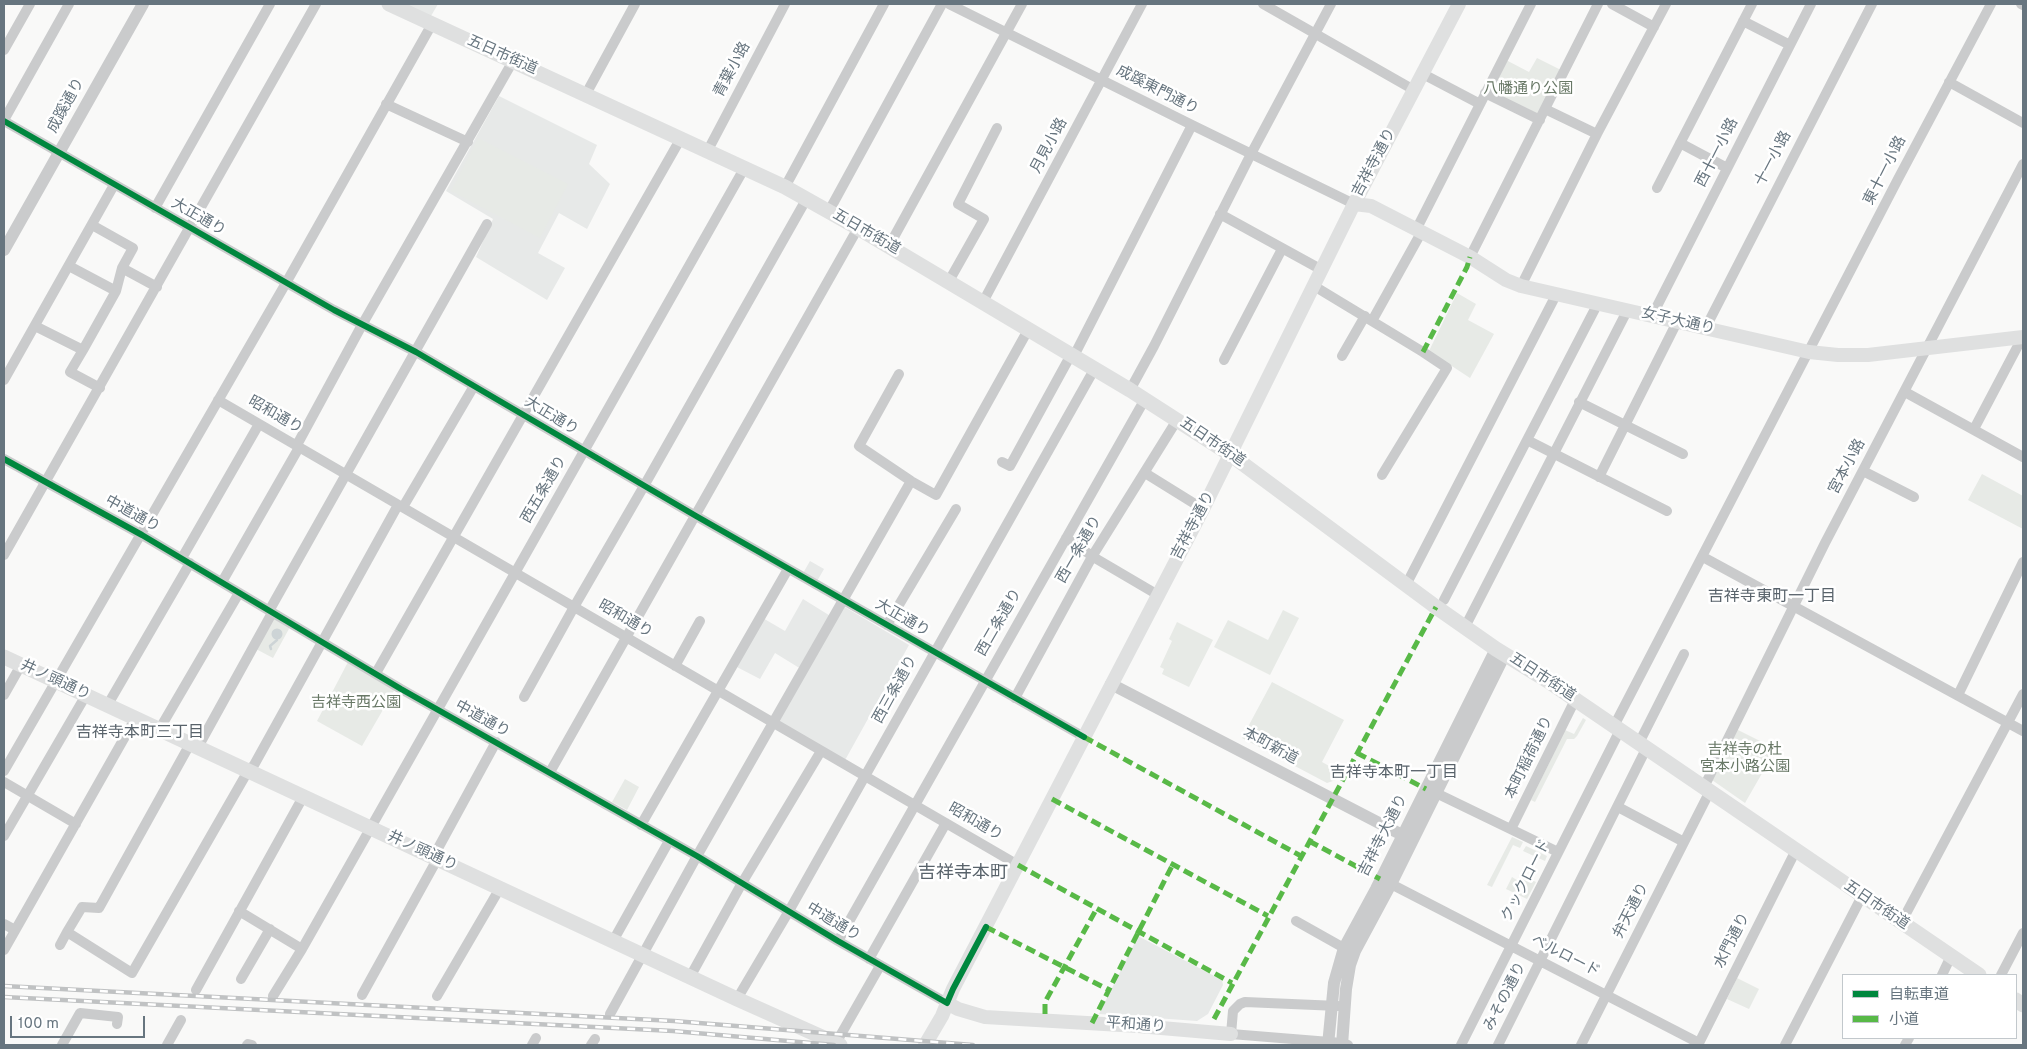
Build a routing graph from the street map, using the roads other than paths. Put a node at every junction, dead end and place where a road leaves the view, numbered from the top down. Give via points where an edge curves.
1 (30, 4) edge
2 (69, 4) edge
3 (144, 4) edge
4 (270, 4) edge
5 (316, 4) edge
6 (389, 4) edge
7 (635, 4) edge
8 (785, 4) edge
9 (884, 4) edge
10 (942, 4) edge
11 (949, 4) edge
12 (1022, 4) edge
13 (1142, 4) edge
14 (1263, 4) edge
15 (1331, 4) edge
16 (1459, 4) edge
17 (1532, 4) edge
18 (1598, 4) edge
19 (1612, 4) edge
20 (1666, 4) edge
21 (1752, 4) edge
22 (1811, 4) edge
23 (1872, 4) edge
24 (1991, 4) edge
25 (405, 7) edge
26 (1743, 22) junction
27 (432, 24) junction
28 (1654, 27) junction
29 (1007, 33) junction
30 (1315, 33) junction
31 (1790, 46) junction
32 (4, 50) edge
33 (513, 61) junction
34 (1423, 74) junction
35 (1102, 80) junction
36 (1949, 82) junction
37 (1414, 90) junction
38 (1485, 93) junction
39 (586, 94) junction
40 (386, 104) junction
41 (1480, 104) junction
42 (1545, 109) junction
43 (1540, 120) junction
44 (4, 121) edge
45 (2023, 123) edge
46 (1192, 126) junction
47 (997, 128) dead end
48 (1598, 134) junction
49 (681, 138) junction
50 (468, 142) junction
51 (1680, 143) junction
52 (708, 150) junction
53 (59, 153) junction
54 (1251, 154) junction
55 (2023, 164) edge
56 (745, 167) junction
57 (1727, 168) junction
58 (114, 184) junction
59 (785, 187) junction
60 (1657, 188) dead end
61 (807, 198) junction
62 (1354, 204) junction
63 (155, 208) junction
64 (829, 211) junction
65 (1220, 214) junction
66 (487, 224) dead end
67 (92, 225) junction
68 (190, 228) junction
69 (858, 228) junction
70 (1418, 231) junction
71 (889, 246) junction
72 (1282, 249) junction
73 (4, 250) edge
74 (1470, 257) junction
75 (69, 266) junction
76 (122, 268) junction
77 (1322, 270) junction
78 (949, 281) junction
79 (286, 283) junction
80 (1314, 286) junction
81 (1521, 286) junction
82 (157, 287) junction
83 (116, 291) junction
84 (1556, 295) junction
85 (983, 302) junction
86 (1596, 305) junction
87 (1627, 311) junction
88 (1652, 316) junction
89 (1369, 319) junction
90 (1677, 322) junction
91 (362, 325) junction
92 (35, 326) junction
93 (1705, 328) junction
94 (1028, 330) junction
95 (2023, 337) edge
96 (1928, 348) junction
97 (83, 350) junction
98 (416, 352) junction
99 (1809, 352) junction
100 (1073, 355) junction
101 (1342, 356) dead end
102 (1224, 360) dead end
103 (1095, 368) junction
104 (899, 374) dead end
105 (4, 380) edge
106 (474, 386) junction
107 (100, 388) junction
108 (1130, 390) junction
109 (1905, 392) junction
110 (1145, 399) junction
111 (218, 400) junction
112 (1580, 402) junction
113 (523, 414) junction
114 (1177, 420) junction
115 (259, 424) junction
116 (1625, 424) junction
117 (1974, 430) junction
118 (1526, 440) junction
119 (298, 446) junction
120 (585, 451) junction
121 (1554, 454) junction
122 (1683, 454) dead end
123 (2022, 454) edge
124 (1231, 455) junction
125 (4, 459) edge
126 (1002, 462) dead end
127 (1863, 471) junction
128 (1145, 473) junction
129 (346, 475) junction
130 (1382, 475) dead end
131 (1599, 477) junction
132 (911, 481) junction
133 (46, 482) junction
134 (644, 486) junction
135 (1914, 497) dead end
136 (400, 506) junction
137 (956, 509) dead end
138 (1204, 509) junction
139 (1667, 511) dead end
140 (696, 516) junction
141 (142, 535) junction
142 (454, 537) junction
143 (1066, 538) junction
144 (4, 555) edge
145 (1093, 555) junction
146 (1703, 557) junction
147 (186, 561) junction
148 (2023, 562) edge
149 (788, 568) junction
150 (514, 572) junction
151 (222, 582) junction
152 (1406, 584) junction
153 (239, 593) junction
154 (1158, 595) junction
155 (843, 600) junction
156 (1444, 600) dead end
157 (1794, 606) junction
158 (574, 607) junction
159 (271, 612) junction
160 (700, 621) dead end
161 (887, 625) junction
162 (1465, 627) junction
163 (626, 638) junction
164 (321, 641) junction
165 (1500, 651) junction
166 (934, 652) junction
167 (1684, 654) dead end
168 (4, 657) edge
169 (21, 665) junction
170 (675, 666) junction
171 (376, 673) junction
172 (985, 681) junction
173 (56, 682) junction
174 (1112, 684) junction
175 (718, 690) junction
176 (2023, 694) edge
177 (4, 695) edge
178 (86, 695) junction
179 (1958, 695) junction
180 (524, 697) dead end
181 (1015, 698) junction
182 (1575, 700) junction
183 (107, 706) junction
184 (438, 710) junction
185 (135, 719) junction
186 (773, 723) junction
187 (2008, 723) junction
188 (1617, 728) junction
189 (159, 730) junction
190 (2023, 731) edge
191 (1084, 738) junction
192 (496, 742) junction
193 (194, 745) junction
194 (1643, 746) junction
195 (821, 751) junction
196 (5, 767) edge
197 (248, 771) junction
198 (550, 772) junction
199 (865, 776) junction
200 (4, 782) edge
201 (1707, 789) junction
202 (1436, 794) junction
203 (28, 796) junction
204 (303, 797) junction
205 (915, 805) junction
206 (1618, 807) junction
207 (946, 823) junction
208 (76, 824) junction
209 (641, 825) junction
210 (370, 828) junction
211 (1511, 829) junction
212 (4, 836) edge
213 (1407, 838) junction
214 (669, 841) junction
215 (1684, 842) junction
216 (1796, 850) junction
217 (1558, 852) junction
218 (697, 856) junction
219 (436, 858) junction
220 (1018, 865) junction
221 (742, 883) junction
222 (1391, 884) junction
223 (500, 888) junction
224 (1862, 896) junction
225 (789, 910) junction
226 (239, 911) junction
227 (1296, 921) dead end
228 (1901, 923) junction
229 (4, 924) edge
230 (270, 929) junction
231 (15, 930) junction
232 (67, 932) junction
233 (2023, 933) edge
234 (613, 941) junction
235 (838, 941) junction
236 (60, 945) dead end
237 (1511, 946) junction
238 (1344, 948) junction
239 (302, 949) junction
240 (4, 950) edge
241 (642, 955) junction
242 (1951, 956) junction
243 (869, 959) junction
244 (1541, 962) junction
245 (880, 966) junction
246 (1942, 974) edge
247 (1978, 974) edge
248 (2002, 974) edge
249 (690, 977) junction
250 (241, 979) dead end
251 (196, 990) dead end
252 (362, 995) dead end
253 (273, 996) dead end
254 (437, 996) dead end
255 (1606, 996) junction
256 (737, 999) junction
257 (947, 1003) junction
258 (1331, 1006) junction
259 (1344, 1007) junction
260 (610, 1014) dead end
261 (181, 1020) dead end
262 (117, 1024) dead end
263 (1230, 1034) junction
264 (1328, 1043) edge
265 (838, 1044) edge
266 (1344, 1044) edge
267 (1698, 1044) edge
268 (62, 1045) edge
269 (167, 1045) edge
270 (247, 1045) edge
271 (252, 1045) edge
272 (925, 1045) edge
273 (1461, 1045) edge
274 (1498, 1045) edge
275 (1581, 1045) edge
276 (1785, 1045) edge

1 - 32 street
2 - 44 street
3 - 53 street, 成蹊通り
4 - 63 street
5 - 68 street
6 - 25 main road, 五日市街道
7 - 39 street
8 - 52 street, 青葉小路
9 - 59 street
10 - 64 street
11 - 29 street, 成蹊東門通り
12 - 29 street
13 - 35 street, 月見小路
14 - 30 street
15 - 30 street
16 - 34 main road, 吉祥寺通り
17 - 38 street
18 - 42 street
19 - 28 street
20 - 28 street
21 - 26 street
22 - 31 street, 西十一小路
23 - 93 street, 十一小路
24 - 36 street, 東十一小路
25 - 27 main road, 五日市街道
26 - 31 street
26 - 51 street
27 - 33 main road, 五日市街道
27 - 40 street
28 - 48 street
29 - 35 street, 成蹊東門通り
29 - 71 street
30 - 37 street
30 - 54 street
31 - 57 street, 西十一小路
33 - 39 main road, 五日市街道
33 - 50 street
34 - 37 main road, 吉祥寺通り
34 - 41 street
35 - 46 street, 成蹊東門通り
35 - 85 street, 月見小路
36 - 45 street
36 - 99 street, 東十一小路
37 - 62 main road, 吉祥寺通り
38 - 41 street
38 - 43 street
39 - 49 main road, 五日市街道
40 - 50 street
40 - 79 street
41 - 70 street
42 - 43 street
42 - 48 street
43 - 74 street
44 - 53 street, 大正通り
46 - 54 street, 成蹊東門通り
46 - 100 street
47 - 78 street via 958,204 984,219
48 - 81 street
49 - 52 main road, 五日市街道
49 - 113 street
50 - 91 street
51 - 57 street
51 - 60 street
52 - 56 main road, 五日市街道
53 - 58 street, 大正通り
53 - 73 street, 成蹊通り
54 - 62 street, 成蹊東門通り
54 - 65 street
55 - 96 street, 宮本小路
56 - 59 main road, 五日市街道
56 - 120 street, 西五条通り
57 - 88 street, 西十一小路
58 - 63 street, 大正通り
58 - 67 street
59 - 61 main road, 五日市街道
61 - 64 main road, 五日市街道
61 - 134 street
62 - 70 main road, 女子大通り via 1372,206
62 - 77 main road, 吉祥寺通り
63 - 68 street, 大正通り
64 - 69 main road, 五日市街道
65 - 72 street
65 - 108 street
66 - 98 street
67 - 75 street
67 - 76 street via 133,248
68 - 79 street, 大正通り
68 - 82 street
69 - 71 main road, 五日市街道
69 - 140 street
70 - 74 main road, 女子大通り
70 - 89 street
71 - 78 main road, 五日市街道
72 - 77 street
72 - 102 street
74 - 81 main road, 女子大通り via 1501,278
75 - 83 street
75 - 92 street
76 - 82 street
76 - 83 street
77 - 80 main road, 吉祥寺通り
78 - 85 main road, 五日市街道
79 - 91 street, 大正通り
79 - 111 street
80 - 89 street
80 - 124 main road, 吉祥寺通り
81 - 84 main road, 女子大通り
82 - 107 street
83 - 97 street
84 - 86 main road, 女子大通り
84 - 152 street
85 - 94 main road, 五日市街道
86 - 87 main road, 女子大通り
86 - 118 street
87 - 88 main road, 女子大通り
87 - 112 street
88 - 90 main road, 女子大通り
89 - 101 street
89 - 130 street via 1447,368
90 - 93 main road, 女子大通り
90 - 116 street
91 - 98 street, 大正通り
91 - 119 street
92 - 97 street
92 - 105 street
93 - 99 main road, 女子大通り
94 - 100 main road, 五日市街道
94 - 132 street via 936,495
95 - 96 main road, 女子大通り
95 - 117 street
96 - 99 main road, 女子大通り via 1860,355
96 - 109 street, 宮本小路
97 - 107 street via 70,372
98 - 106 street, 大正通り
98 - 129 street
99 - 146 street, 東十一小路
100 - 103 main road, 五日市街道
100 - 126 street via 1010,466
103 - 108 main road, 五日市街道
103 - 166 street, 西三条通り
104 - 132 street via 859,446
106 - 113 street, 大正通り
106 - 136 street
107 - 133 street
108 - 110 main road, 五日市街道
109 - 117 street
109 - 127 street, 宮本小路
110 - 114 main road, 五日市街道
110 - 143 street, 西二条通り
111 - 115 street, 昭和通り
111 - 141 street
112 - 116 street
112 - 121 street
113 - 120 street, 大正通り
113 - 142 street
114 - 124 main road, 五日市街道
114 - 128 street, 西一条通り
115 - 119 street, 昭和通り
115 - 147 street
116 - 122 street
116 - 131 street
117 - 123 street
118 - 121 street
118 - 156 street
119 - 129 street, 昭和通り
119 - 151 street
120 - 134 street, 大正通り
120 - 150 street, 西五条通り
121 - 131 street
121 - 162 street
124 - 138 main road, 吉祥寺通り
124 - 152 main road, 五日市街道
125 - 133 street, 中道通り
127 - 135 street
127 - 157 street, 宮本小路
128 - 138 street
128 - 145 street, 西一条通り
129 - 136 street, 昭和通り
129 - 159 street
131 - 139 street
132 - 155 street
133 - 141 street, 中道通り
133 - 144 street
134 - 140 street, 大正通り
134 - 158 street
136 - 142 street, 昭和通り
136 - 164 street
137 - 161 street
138 - 154 main road, 吉祥寺通り
140 - 149 street, 大正通り
140 - 163 street
141 - 147 street, 中道通り
141 - 173 street
142 - 150 street, 昭和通り
142 - 171 street
143 - 145 street
143 - 172 street, 西二条通り
145 - 154 street
145 - 181 street, 西一条通り
146 - 157 street
146 - 188 street, クックロード
147 - 151 street, 中道通り
147 - 183 street
148 - 179 street
149 - 155 street, 大正通り
149 - 175 street
150 - 158 street, 昭和通り
150 - 184 street, 西五条通り
151 - 153 street, 中道通り
152 - 162 main road, 五日市街道
153 - 159 street, 中道通り
153 - 189 street
154 - 174 main road, 吉祥寺通り
155 - 161 street, 大正通り
155 - 186 street
157 - 179 street
157 - 201 street, 宮本小路
158 - 163 street, 昭和通り
158 - 180 street
159 - 164 street, 中道通り
159 - 193 street
160 - 170 street
161 - 166 street, 大正通り
162 - 165 main road, 五日市街道
163 - 170 street, 昭和通り
163 - 198 street
164 - 171 street, 中道通り
164 - 197 street
165 - 182 main road, 五日市街道
165 - 202 street, 吉祥寺大通り
165 - 213 street, 吉祥寺大通り
166 - 172 street, 大正通り
166 - 199 street, 西三条通り
167 - 194 street, みその通り
168 - 169 main road, 井ノ頭通り
169 - 173 main road, 井ノ頭通り
169 - 177 street
170 - 175 street, 昭和通り
171 - 184 street, 中道通り
172 - 181 street, 大正通り
172 - 205 street, 西二条通り
173 - 178 main road, 井ノ頭通り
173 - 196 street
174 - 191 main road, 吉祥寺通り
174 - 213 street, 本町新道
175 - 186 street, 昭和通り
175 - 209 street
176 - 187 street
178 - 183 main road, 井ノ頭通り
178 - 203 street
179 - 187 street
181 - 191 street, 大正通り
182 - 188 main road, 五日市街道
182 - 211 street, 本町稲荷通り
183 - 185 main road, 井ノ頭通り
184 - 192 street, 中道通り
184 - 210 street, 西五条通り
185 - 189 main road, 井ノ頭通り
185 - 208 street
186 - 195 street, 昭和通り
186 - 218 street
187 - 190 street
187 - 228 street
188 - 194 main road, 五日市街道
188 - 217 street, クックロード
189 - 193 main road, 井ノ頭通り
191 - 220 main road, 吉祥寺通り
192 - 198 street, 中道通り
192 - 219 street via 436,852
193 - 197 main road, 井ノ頭通り
193 - 232 street via 99,908 82,907
194 - 201 main road, 五日市街道
194 - 206 street, みその通り
195 - 199 street, 昭和通り
195 - 221 street
197 - 204 main road, 井ノ頭通り
197 - 232 street via 132,973
198 - 209 street, 中道通り
199 - 205 street, 昭和通り
199 - 225 street, 西三条通り
200 - 203 street
201 - 215 street, 弁天通り
201 - 216 main road, 五日市街道
202 - 211 street
202 - 213 street, 吉祥寺大通り
203 - 208 street
203 - 212 street
204 - 210 main road, 井ノ頭通り
204 - 226 street
205 - 207 street, 昭和通り
205 - 235 street, 西二条通り
206 - 215 street
206 - 244 street, みその通り
207 - 220 street, 昭和通り
207 - 243 street
208 - 231 street
209 - 214 street, 中道通り
210 - 219 main road, 井ノ頭通り
210 - 239 street, 西五条通り
211 - 217 street
213 - 222 street, 吉祥寺大通り
213 - 238 street, 吉祥寺大通り
214 - 218 street, 中道通り
214 - 234 street
215 - 255 street, 弁天通り
216 - 224 main road, 五日市街道
216 - 267 street, 水門通り
217 - 237 street, クックロード
218 - 221 street, 中道通り
218 - 241 street
219 - 223 main road, 井ノ頭通り
219 - 252 street
220 - 257 main road, 吉祥寺通り
221 - 225 street, 中道通り
221 - 249 street
222 - 237 street, ベルロード
222 - 259 street, 吉祥寺大通り via 1353,958
223 - 234 main road, 井ノ頭通り
223 - 254 street
224 - 228 main road, 五日市街道
224 - 276 street
225 - 235 street, 中道通り
225 - 256 street, 西三条通り
226 - 230 street
226 - 251 street
227 - 238 street
228 - 242 main road, 五日市街道
229 - 231 street
230 - 239 street
230 - 250 street
231 - 240 street
232 - 236 street
233 - 248 street
234 - 241 main road, 井ノ頭通り
235 - 243 street, 中道通り
237 - 244 street, ベルロード
237 - 273 street, クックロード
238 - 258 street, 吉祥寺大通り
239 - 253 street, 西五条通り
241 - 249 main road, 井ノ頭通り
241 - 260 street
242 - 246 street
242 - 247 main road, 五日市街道
243 - 245 street, 中道通り
244 - 255 street, ベルロード
244 - 274 street, みその通り
245 - 257 street, 中道通り
245 - 265 street
249 - 256 main road, 井ノ頭通り
255 - 267 street, ベルロード
255 - 275 street, 弁天通り
256 - 265 main road, 井ノ頭通り
257 - 263 main road, 平和通り via 985,1017
257 - 272 main road, 吉祥寺通り
258 - 259 street
258 - 263 street via 1242,1003 1233,1011
258 - 264 street, 吉祥寺大通り
259 - 266 street, 吉祥寺大通り
261 - 269 street
262 - 268 street via 118,1017 80,1014
263 - 264 street, 平和通り
264 - 266 street, 平和通り
270 - 271 street

